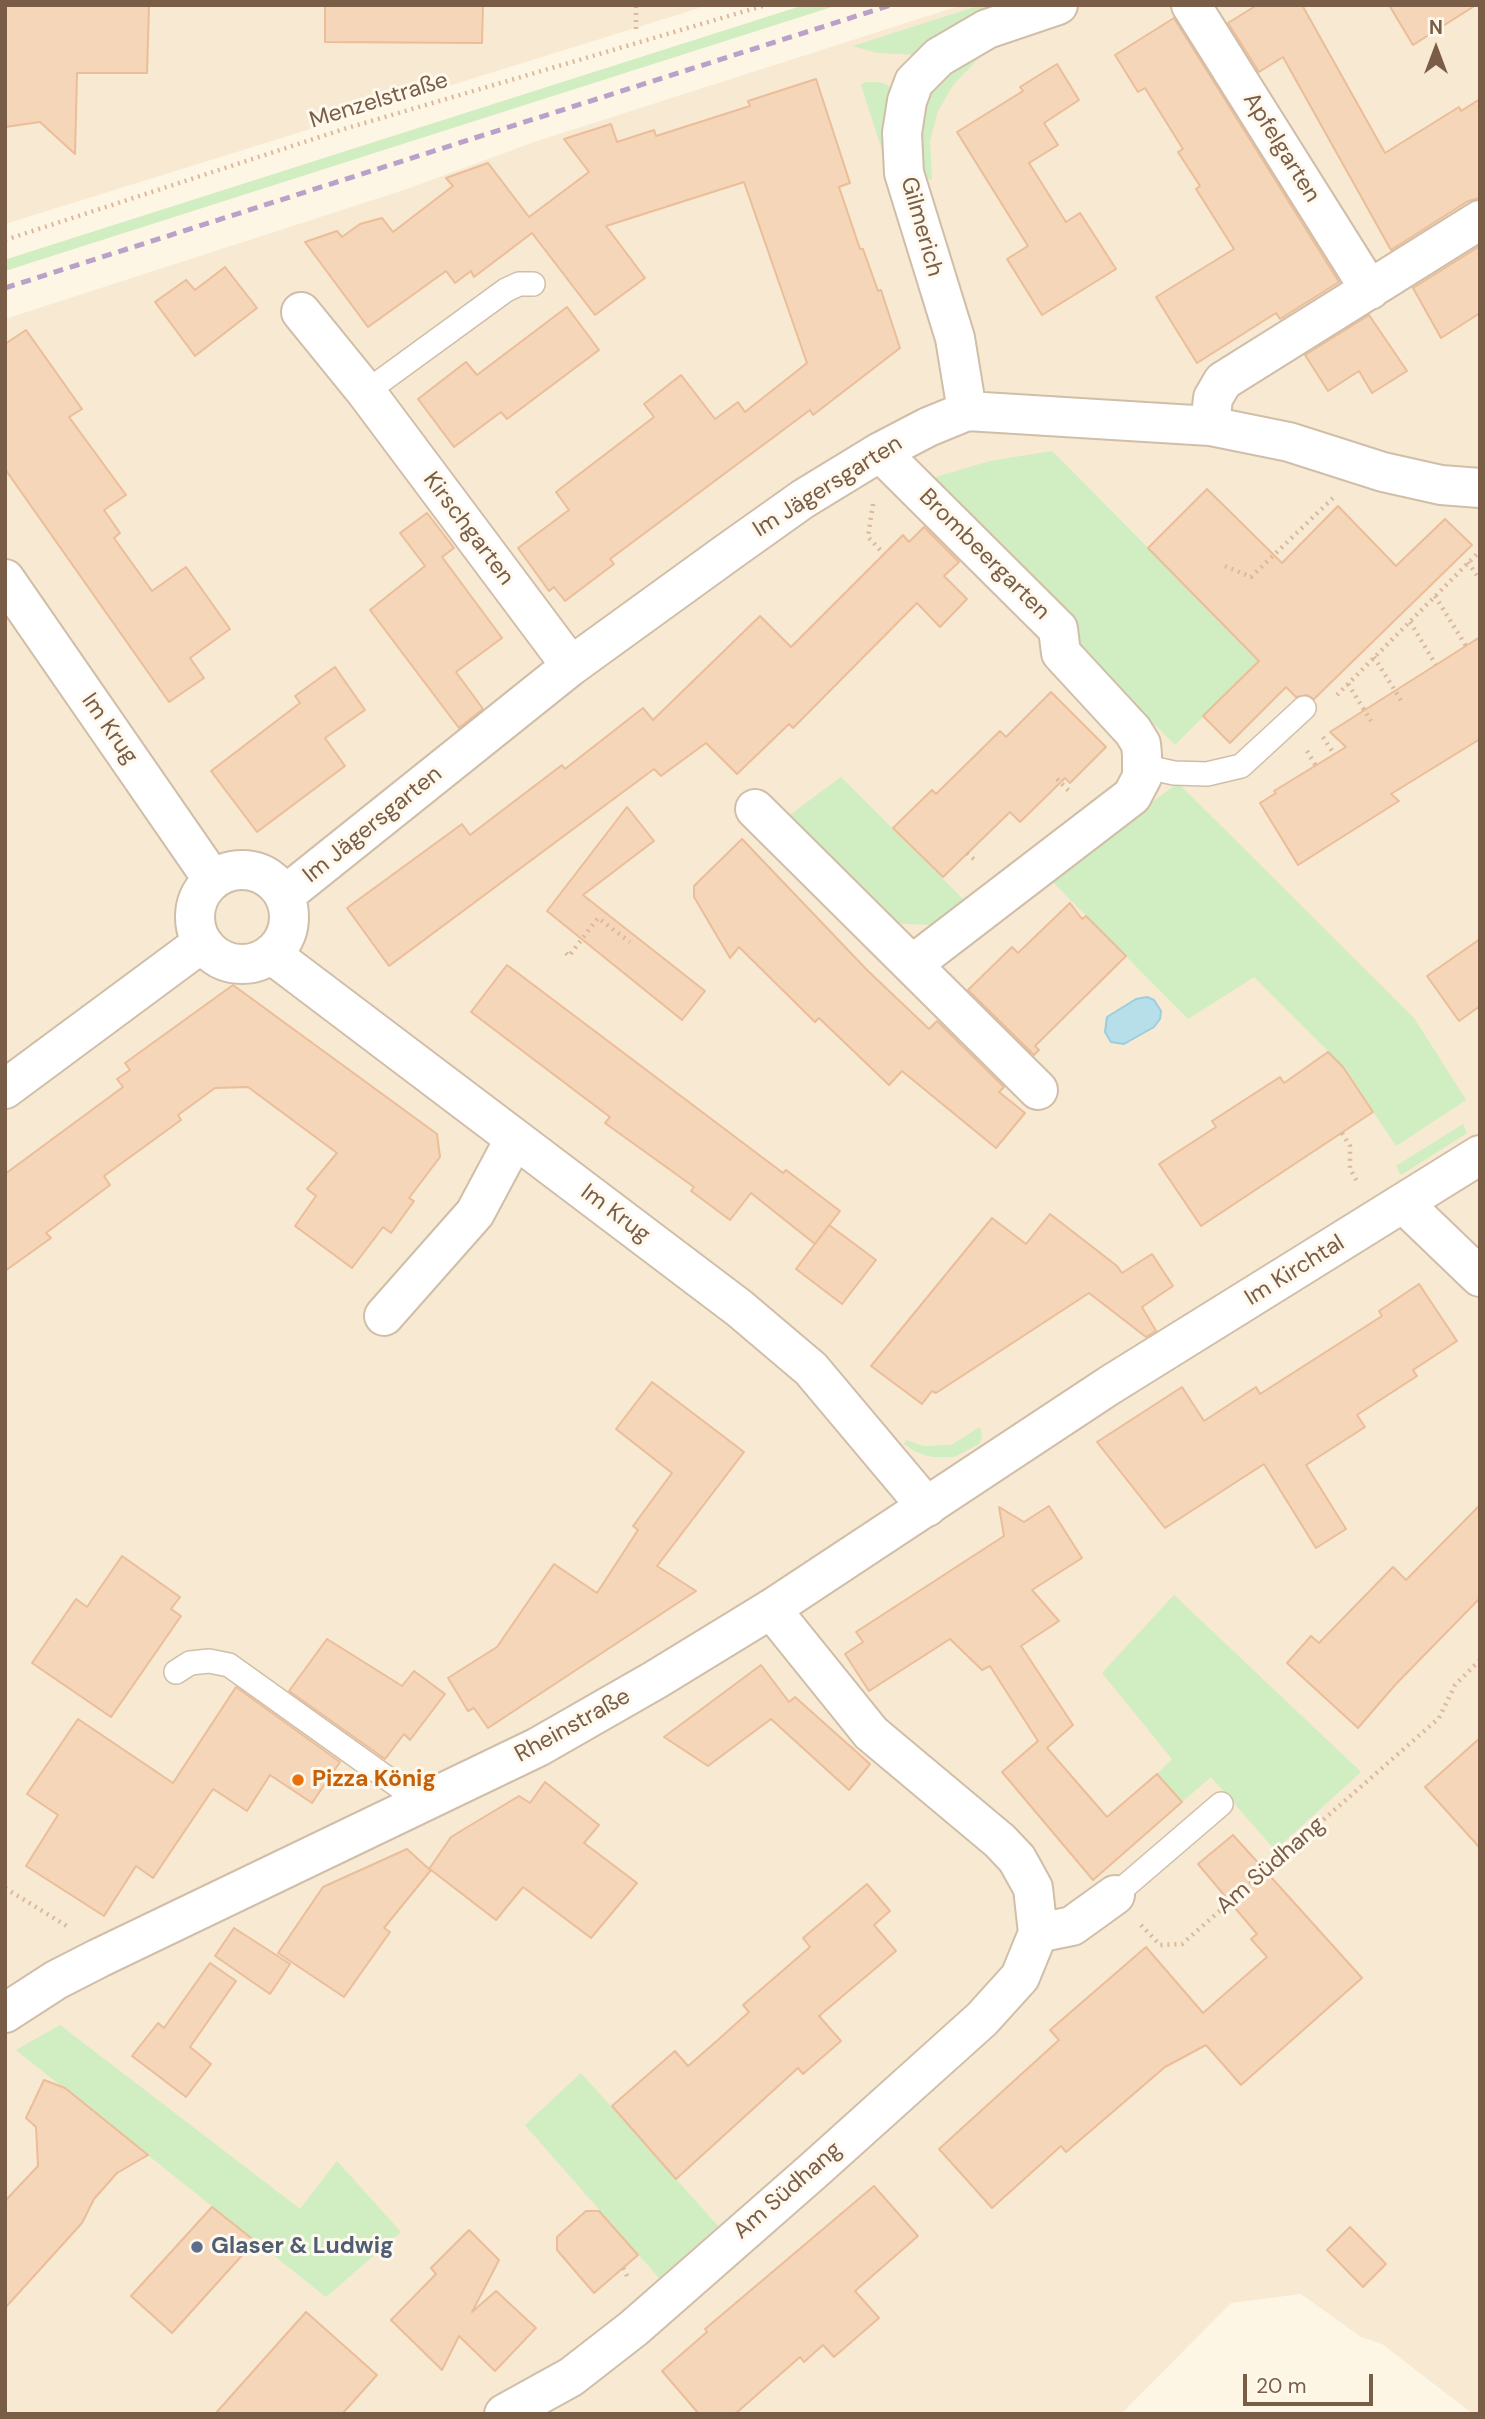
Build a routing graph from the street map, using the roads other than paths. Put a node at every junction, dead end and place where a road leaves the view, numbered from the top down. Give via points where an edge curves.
1 (1058, 5) edge
2 (1191, 5) edge
3 (1480, 220) edge
4 (533, 284) dead end
5 (1370, 290) junction
6 (301, 312) dead end
7 (366, 392) junction
8 (968, 411) junction
9 (1210, 426) junction
10 (880, 452) junction
11 (1480, 488) edge
12 (5, 579) edge
13 (571, 666) junction
14 (1304, 708) dead end
15 (1142, 766) junction
16 (755, 809) dead end
17 (213, 880) junction
18 (285, 895) junction
19 (202, 943) junction
20 (271, 954) junction
21 (912, 964) junction
22 (5, 1090) edge
23 (1038, 1090) dead end
24 (514, 1140) junction
25 (1480, 1155) edge
26 (1404, 1204) junction
27 (1480, 1277) edge
28 (384, 1316) dead end
29 (1110, 1385) joint
30 (927, 1507) junction
31 (771, 1609) junction
32 (176, 1672) dead end
33 (422, 1803) junction
34 (1222, 1804) dead end
35 (1115, 1895) joint
36 (1038, 1933) junction
37 (5, 2013) edge
38 (504, 2414) edge

1 - 8 street, Gilmerich via 988,29 939,57 914,82 907,101 902,133 904,173 955,338
2 - 5 street, Apfelgarten
3 - 5 street
4 - 7 lane via 506,290
5 - 9 street via 1223,381 1213,398
6 - 7 street, Kirschgarten
7 - 13 street, Kirschgarten
8 - 9 street, Im Jägersgarten
8 - 10 street, Im Jägersgarten
9 - 11 street, Im Jägersgarten via 1289,442 1441,485
10 - 13 street, Im Jägersgarten via 803,499
10 - 15 street, Brombeergarten via 1058,629 1061,653 1141,744
12 - 17 street, Im Krug
13 - 18 street, Im Jägersgarten
14 - 15 lane via 1241,766 1206,774
15 - 21 street via 1132,796
16 - 21 street
17 - 18 street via 237,870 253,872 265,875
17 - 19 street via 195,908
18 - 20 street via 288,926
19 - 20 street via 233,964
19 - 22 street
20 - 24 street, Im Krug
21 - 23 street
24 - 28 street via 475,1213
24 - 30 street, Im Krug via 739,1308 811,1368
25 - 26 street, Im Kirchtal
26 - 27 street
26 - 29 street, Im Kirchtal
29 - 30 street, Rheinstraße
30 - 31 street, Rheinstraße
31 - 33 street, Rheinstraße via 550,1740
31 - 36 street, Am Südhang via 871,1733 1017,1859 1033,1888
32 - 33 lane via 190,1663 229,1665
33 - 37 street, Rheinstraße via 109,1953
34 - 35 lane
35 - 36 street via 1072,1926
36 - 38 street, Am Südhang via 1020,1977 982,2019 634,2328 571,2376

